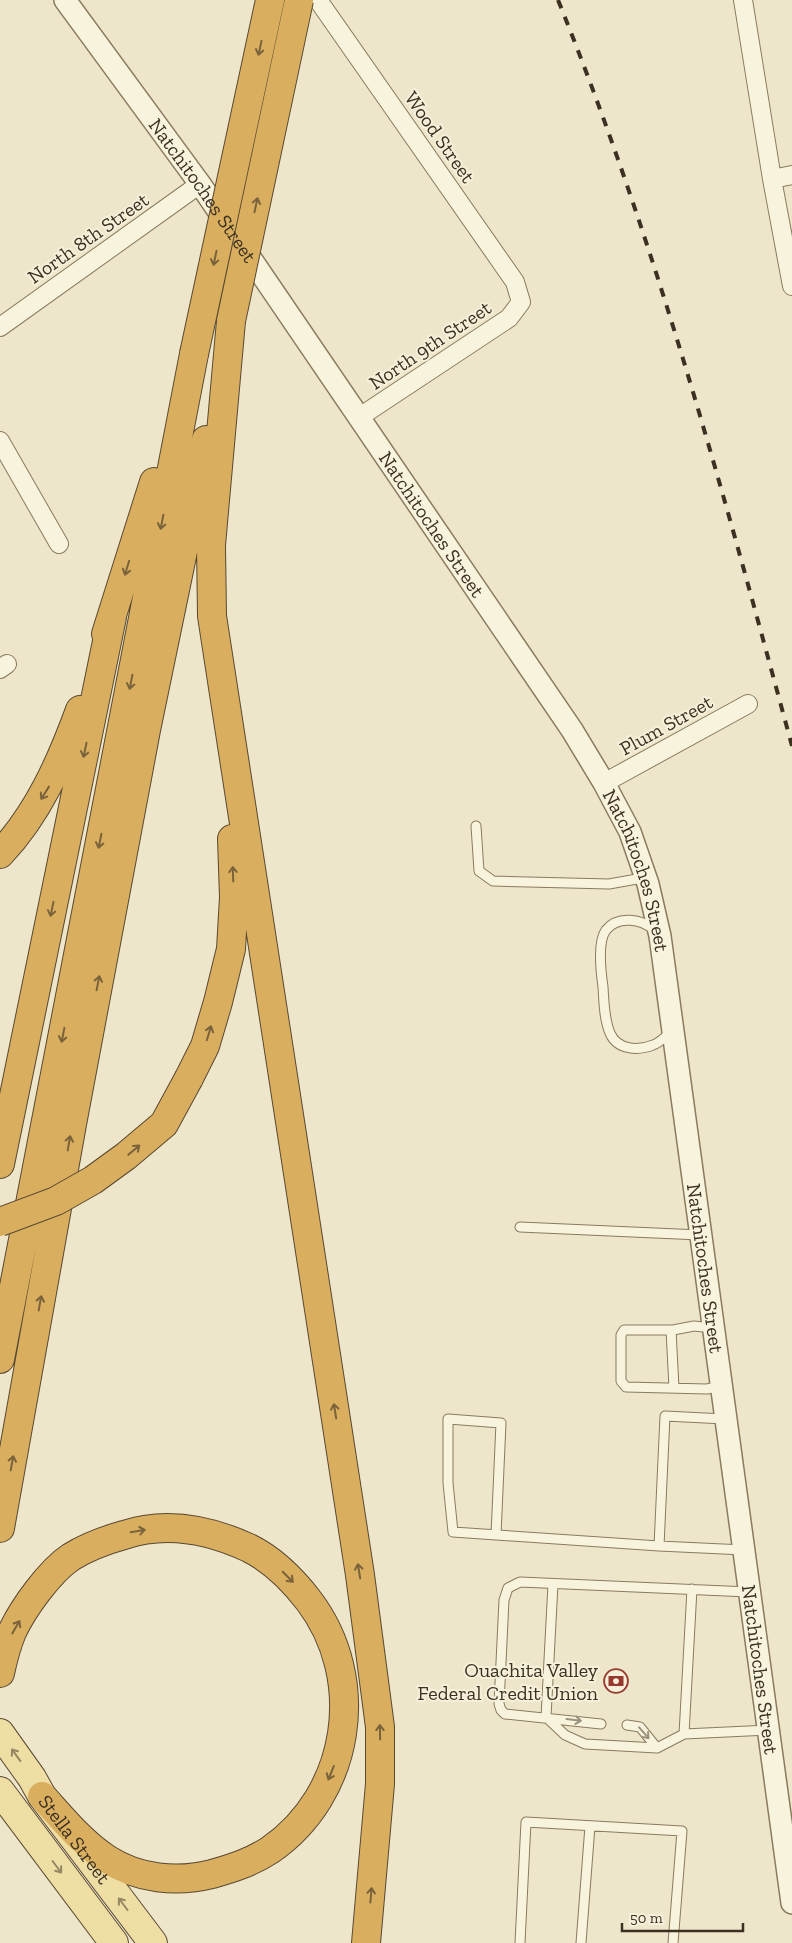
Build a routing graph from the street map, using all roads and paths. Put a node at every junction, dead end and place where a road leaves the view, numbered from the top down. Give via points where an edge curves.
1 (65, 0) edge
2 (270, 0) edge
3 (299, 0) edge
4 (318, 0) edge
5 (743, 0) edge
6 (792, 175) edge
7 (772, 179) junction
8 (200, 184) junction
9 (792, 286) edge
10 (521, 302) joint
11 (231, 321) junction
12 (0, 326) edge
13 (194, 354) junction
14 (358, 418) junction
15 (0, 441) edge
16 (59, 544) dead end
17 (212, 616) junction
18 (112, 617) junction
19 (748, 704) dead end
20 (604, 783) junction
21 (476, 826) dead end
22 (0, 854) edge
23 (643, 870) junction
24 (660, 936) junction
25 (672, 1030) junction
26 (0, 1056) edge
27 (0, 1154) edge
28 (0, 1164) edge
29 (0, 1222) edge
30 (520, 1227) dead end
31 (700, 1236) junction
32 (713, 1328) junction
33 (671, 1330) junction
34 (0, 1359) edge
35 (721, 1386) junction
36 (674, 1388) junction
37 (726, 1419) junction
38 (0, 1528) edge
39 (496, 1535) junction
40 (659, 1546) junction
41 (744, 1550) junction
42 (553, 1584) junction
43 (692, 1589) junction
44 (749, 1592) junction
45 (0, 1673) edge
46 (546, 1717) junction
47 (601, 1724) dead end
48 (627, 1725) dead end
49 (768, 1730) junction
50 (0, 1733) edge
51 (684, 1734) junction
52 (657, 1748) junction
53 (37, 1786) junction
54 (0, 1791) edge
55 (590, 1826) junction
56 (792, 1903) edge
57 (114, 1943) edge
58 (153, 1943) edge
59 (366, 1943) edge
60 (520, 1943) edge
61 (581, 1943) edge
62 (673, 1943) edge

1 - 8 street, Natchitoches Street
2 -> 13 highway, bridge
11 -> 3 highway, bridge
4 - 10 street, Wood Street via 515,282
5 - 7 street
6 - 7 street
7 - 9 street
8 - 12 street, North 8th Street
8 - 14 street, Natchitoches Street
10 - 14 street, North 9th Street via 509,318
11 - 17 highway via 211,546
38 -> 11 highway via 145,739
13 -> 18 highway
13 -> 34 highway
14 - 20 street, Natchitoches Street via 572,730
15 - 16 street
29 -> 17 highway, bridge via 56,1201 93,1180 164,1124 205,1046 231,949 234,897 231,813
59 -> 17 highway via 380,1784 379,1718 360,1575
18 -> 22 highway via 76,721 48,787
18 -> 28 highway
19 - 20 street, Plum Street
20 - 23 street, Natchitoches Street via 630,832
21 - 23 lane via 479,871 493,881 609,884 636,880
23 - 24 street, Natchitoches Street
24 - 25 street, Natchitoches Street
24 - 25 lane via 648,925 632,919 616,923 606,930 601,944 606,1021 610,1034 619,1045 631,1048 655,1045
25 - 31 street, Natchitoches Street
26 - 27 highway via 6,1091
30 - 31 lane
31 - 32 street, Natchitoches Street
32 - 33 lane via 694,1326
32 - 35 street, Natchitoches Street
33 - 36 lane
33 - 36 lane via 624,1330 621,1335 621,1381 626,1387
35 - 36 lane
35 - 37 street, Natchitoches Street
37 - 40 lane via 665,1416
37 - 41 street, Natchitoches Street
39 - 39 lane via 453,1532 448,1483 448,1419 501,1423
39 - 40 lane
40 - 41 lane
41 - 44 street, Natchitoches Street
42 - 43 lane
42 - 46 lane
42 - 46 lane via 520,1582 508,1588 504,1600 502,1710 505,1714
43 - 44 lane
43 - 51 lane
44 - 49 street, Natchitoches Street
45 -> 53 highway via 12,1632 51,1574 71,1557 103,1541 134,1531 162,1528 215,1534 260,1554 301,1590 321,1617 333,1642 341,1672 345,1710 341,1747 328,1780 312,1808 294,1830 269,1850 239,1867 178,1879 158,1878 128,1870 106,1859 76,1832
46 -> 47 lane
46 - 52 lane via 565,1735 585,1744
48 -> 52 lane via 640,1727
49 - 51 lane
49 - 56 street, Natchitoches Street
53 -> 50 main road, Stella Street
51 - 52 lane
58 -> 53 main road, Stella Street
54 -> 57 main road, Stella Street
55 - 60 lane via 526,1822
55 - 61 lane
55 - 62 lane via 682,1831

